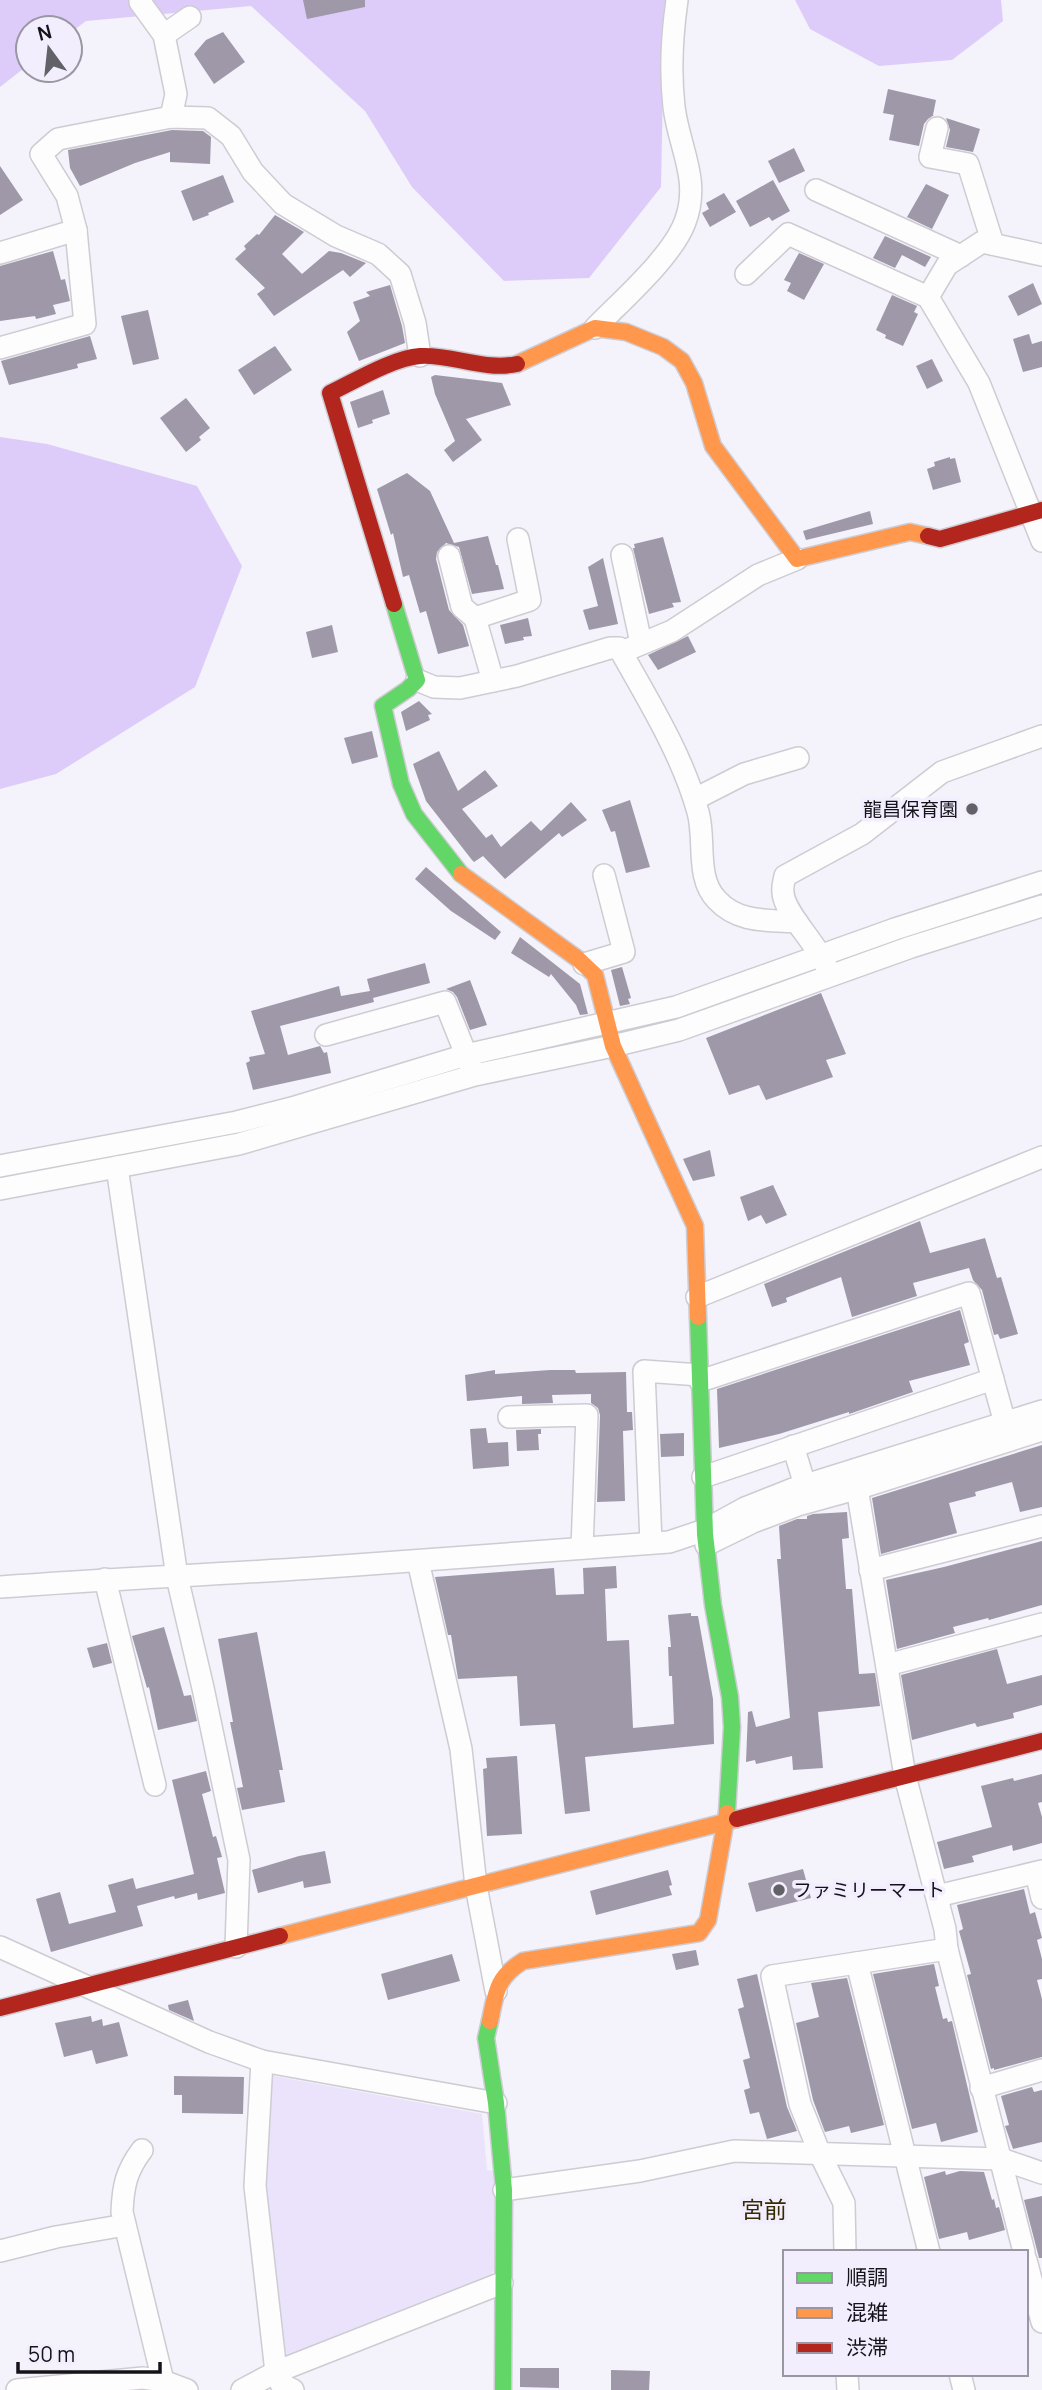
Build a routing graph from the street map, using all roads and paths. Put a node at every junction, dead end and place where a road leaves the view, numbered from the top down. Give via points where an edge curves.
1 (677, 0) edge
2 (140, 2) dead end
3 (190, 17) dead end
4 (164, 35) junction
5 (171, 117) junction
6 (937, 128) dead end
7 (816, 190) dead end
8 (76, 230) junction
9 (993, 244) junction
10 (0, 253) edge
11 (1042, 255) edge
12 (961, 256) junction
13 (746, 274) dead end
14 (928, 297) junction
15 (595, 328) junction
16 (0, 348) edge
17 (420, 356) junction
18 (1037, 512) edge
19 (518, 539) dead end
20 (1042, 541) edge
21 (622, 555) dead end
22 (449, 556) dead end
23 (797, 559) junction
24 (475, 618) junction
25 (631, 648) junction
26 (417, 680) junction
27 (494, 681) junction
28 (1042, 736) edge
29 (798, 758) dead end
30 (695, 799) junction
31 (604, 876) dead end
32 (1042, 883) edge
33 (1042, 906) edge
34 (797, 922) junction
35 (584, 964) junction
36 (826, 965) junction
37 (610, 1034) junction
38 (326, 1035) dead end
39 (470, 1065) junction
40 (238, 1133) junction
41 (1042, 1157) edge
42 (0, 1166) edge
43 (117, 1167) junction
44 (0, 1189) edge
45 (697, 1297) junction
46 (700, 1378) junction
47 (993, 1379) junction
48 (1042, 1411) edge
49 (509, 1417) dead end
50 (1005, 1423) junction
51 (1042, 1430) edge
52 (793, 1446) junction
53 (703, 1477) junction
54 (855, 1479) junction
55 (805, 1485) junction
56 (1042, 1526) edge
57 (706, 1537) junction
58 (651, 1543) junction
59 (582, 1548) junction
60 (420, 1566) junction
61 (870, 1570) junction
62 (178, 1582) junction
63 (107, 1586) junction
64 (0, 1587) edge
65 (1042, 1625) edge
66 (887, 1665) junction
67 (1042, 1741) edge
68 (905, 1776) junction
69 (155, 1785) dead end
70 (726, 1822) junction
71 (1039, 1872) edge
72 (476, 1886) junction
73 (937, 1896) junction
74 (1042, 1898) edge
75 (0, 1947) edge
76 (236, 1947) junction
77 (947, 1949) junction
78 (857, 1963) junction
79 (85, 1986) junction
80 (496, 1990) junction
81 (0, 2008) edge
82 (262, 2061) junction
83 (1042, 2070) edge
84 (981, 2088) junction
85 (496, 2103) junction
86 (142, 2151) dead end
87 (820, 2154) junction
88 (905, 2156) junction
89 (1001, 2159) junction
90 (1042, 2173) edge
91 (504, 2190) junction
92 (125, 2225) junction
93 (845, 2250) edge
94 (928, 2250) edge
95 (1024, 2250) edge
96 (0, 2251) edge
97 (1028, 2268) edge
98 (502, 2283) junction
99 (1042, 2322) edge
100 (276, 2372) junction
101 (163, 2381) junction
102 (44, 2388) edge
103 (17, 2390) edge
104 (187, 2390) edge
105 (242, 2390) edge
106 (293, 2390) edge
107 (503, 2390) edge

1 - 15 street via 671,69 674,109 692,188 685,223 666,253
2 - 4 street
3 - 4 street
4 - 5 street via 176,94
5 - 8 street via 58,139 41,154 67,196
5 - 17 street via 208,118 231,135 253,172 283,204 336,236 378,254 400,274
6 - 9 street via 930,157 968,164
7 - 12 street
8 - 10 street
8 - 16 street via 85,324
9 - 11 street
9 - 12 street via 982,242
12 - 14 street via 947,265
13 - 14 street via 788,234
14 - 18 street via 979,383
15 - 17 street via 503,368
15 - 23 street via 626,332 663,347 682,361 694,383 713,446
17 - 26 street via 330,393
18 - 20 street
18 - 23 street via 940,539 910,532
19 - 24 street via 530,600
21 - 25 street
22 - 24 street via 462,607
23 - 25 street via 758,575 672,631
24 - 27 street
25 - 27 street via 610,648
25 - 30 street
26 - 27 street via 434,687 460,688
26 - 35 street via 408,692 391,697 383,706 401,784 414,814 458,871
28 - 34 street via 942,772 862,834 785,876 782,895
29 - 30 street via 744,774
30 - 34 street via 705,880 715,899 734,914 750,919
31 - 35 street via 624,952
32 - 36 street via 895,929
33 - 36 street via 911,947
34 - 36 street
35 - 37 street via 595,975
36 - 37 street via 676,1007
37 - 39 street
37 - 45 street via 695,1226
38 - 39 street via 445,1002
39 - 40 street
40 - 42 street
40 - 43 street
41 - 45 street
43 - 44 street
43 - 62 street
45 - 46 street
46 - 47 street via 969,1293
46 - 53 street
46 - 58 street via 644,1371
47 - 50 street
47 - 52 street
48 - 50 street
49 - 59 street via 587,1415
50 - 54 street
51 - 54 street
52 - 53 street
52 - 55 street
53 - 57 street
54 - 55 street
54 - 57 street
54 - 61 street
55 - 57 street via 745,1508
56 - 61 street
57 - 58 street
57 - 70 street via 732,1727
58 - 59 street
59 - 60 street
60 - 62 street
60 - 72 street via 461,1749
61 - 66 street
62 - 63 street
62 - 76 street via 239,1860
63 - 64 street
63 - 69 street
65 - 66 street
66 - 68 street
67 - 68 street
68 - 70 street
68 - 73 street
70 - 72 street
70 - 80 street via 708,1920 699,1933 523,1961 507,1971
71 - 73 street
71 - 74 street
72 - 76 street
72 - 80 street
73 - 77 street
75 - 79 street
76 - 79 street
77 - 78 street
77 - 84 street
78 - 87 street via 772,1976 800,2104
78 - 88 street
79 - 81 street
79 - 82 street
80 - 85 street via 486,2038
82 - 85 street
82 - 100 street via 255,2186
83 - 84 street
84 - 89 street
85 - 91 street
86 - 92 street via 123,2185
87 - 88 street
87 - 91 street via 734,2151 640,2171
87 - 93 street via 844,2203
88 - 89 street
88 - 94 street
89 - 90 street
89 - 95 street
91 - 98 street
92 - 96 street
92 - 101 street
97 - 99 street
98 - 100 street
98 - 107 street
100 - 105 street
100 - 106 street via 281,2384
101 - 102 street via 143,2378
101 - 104 street
102 - 103 street

